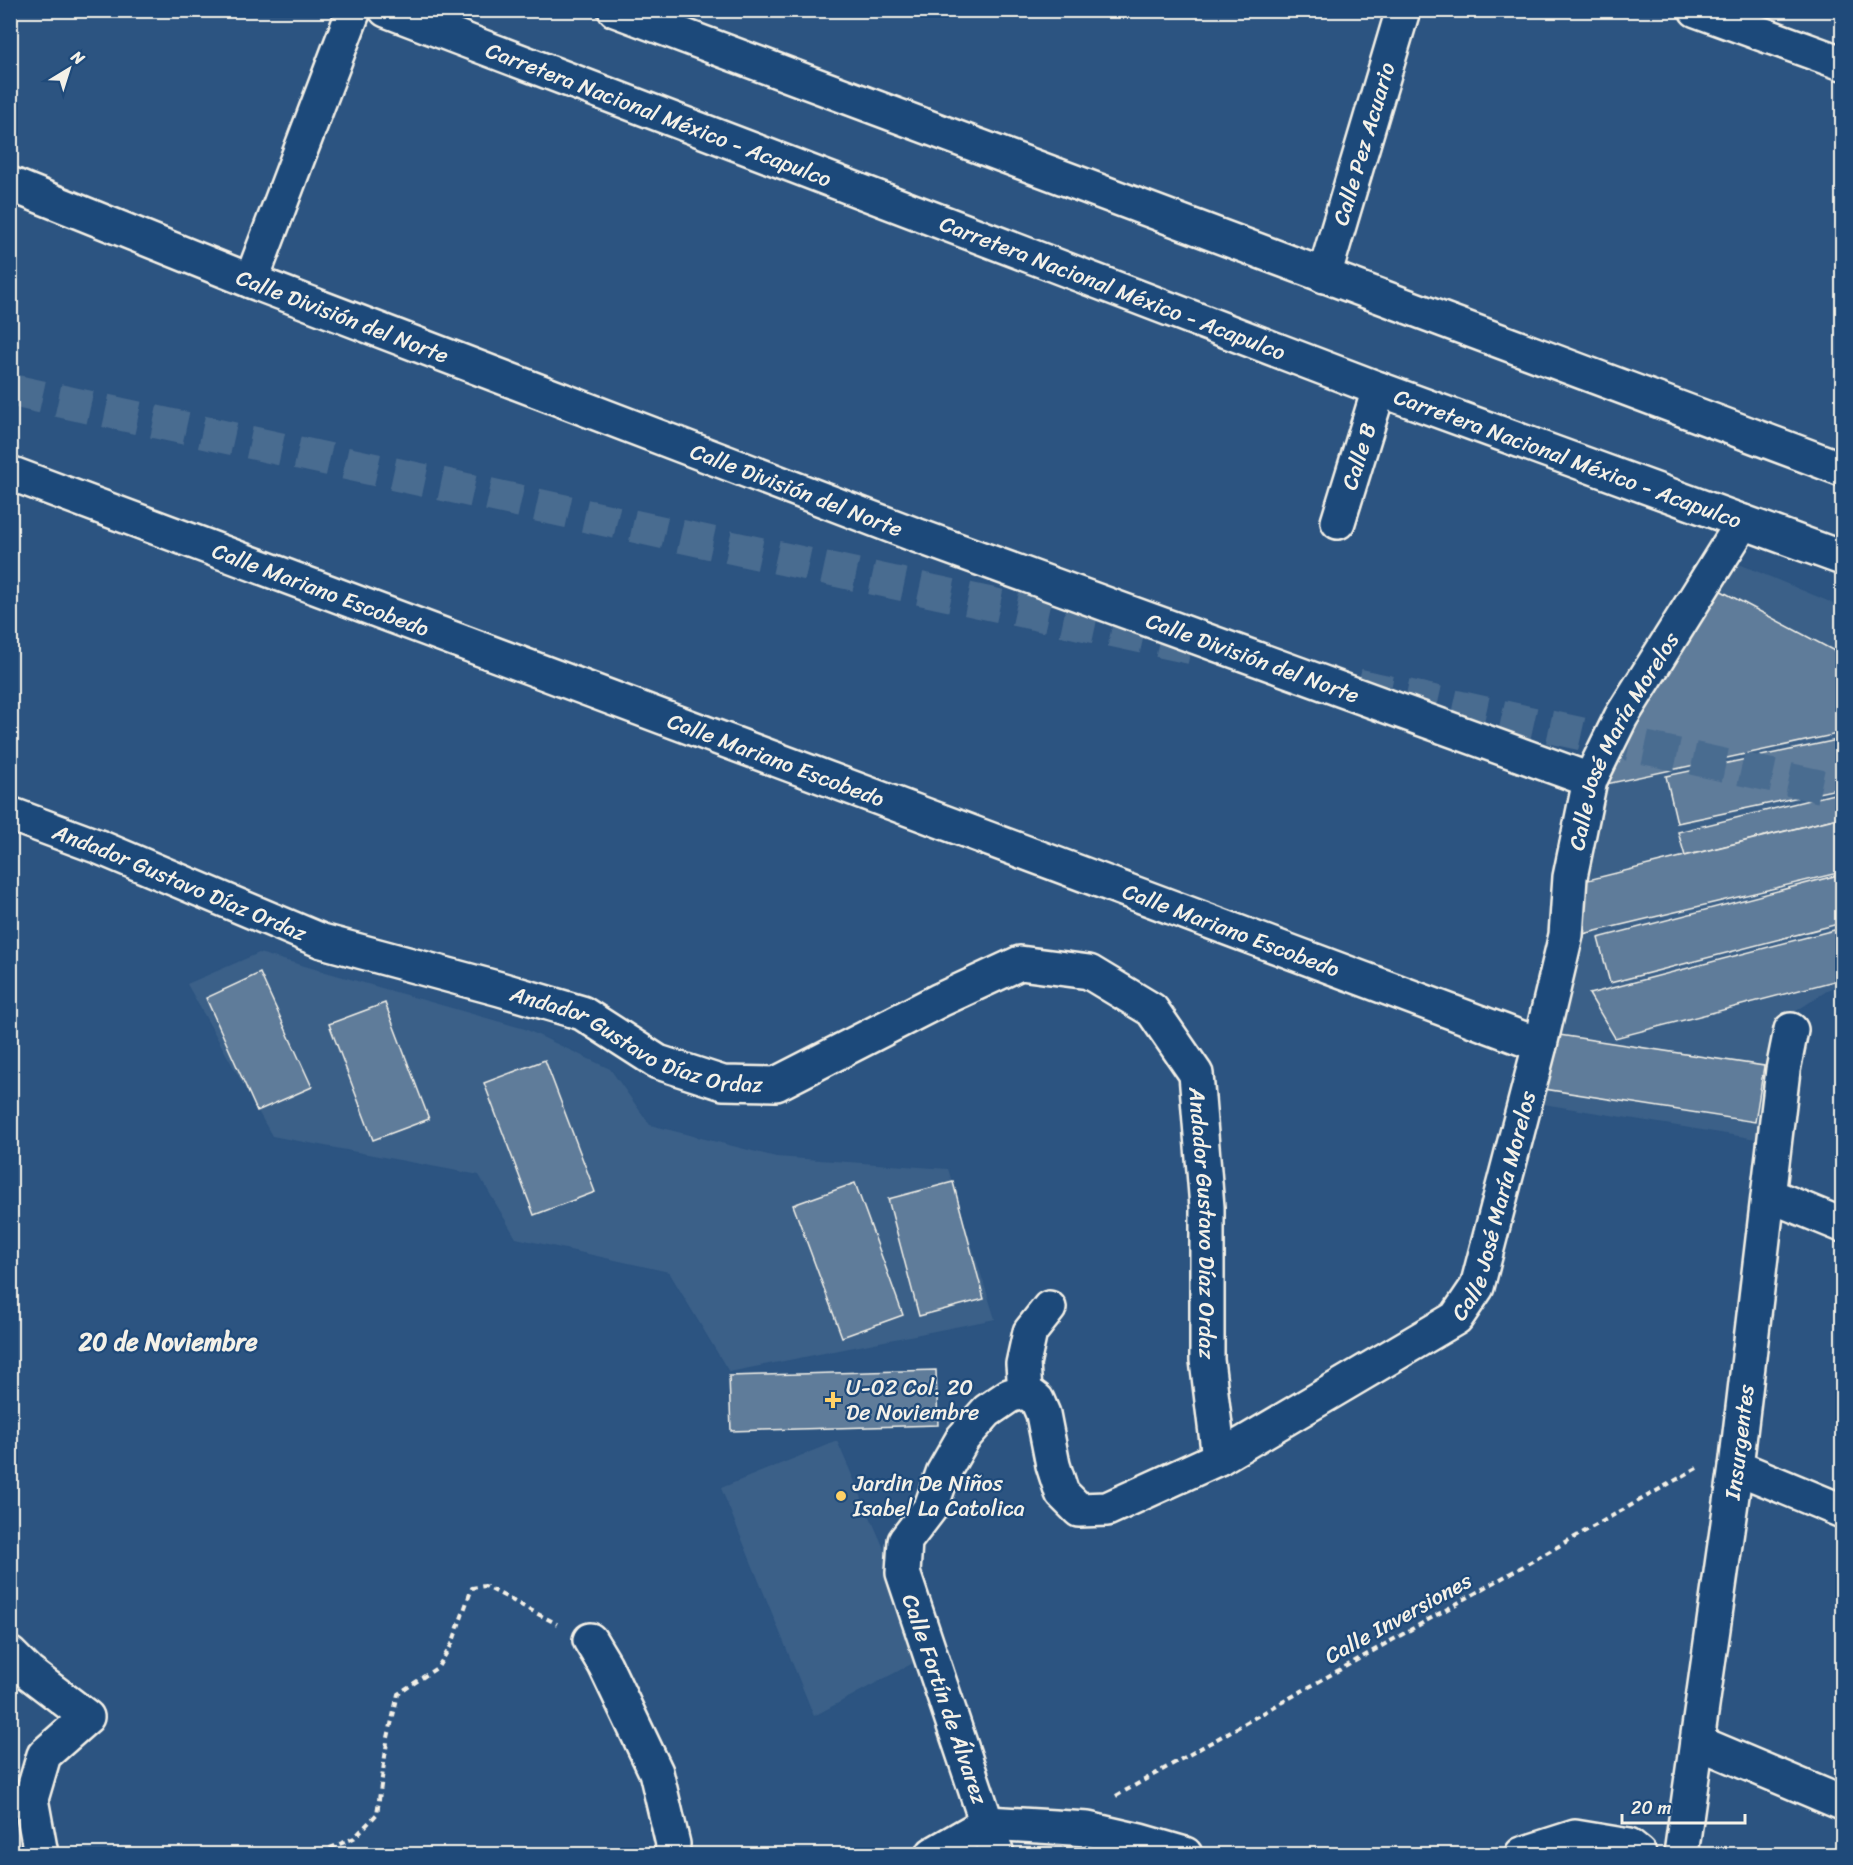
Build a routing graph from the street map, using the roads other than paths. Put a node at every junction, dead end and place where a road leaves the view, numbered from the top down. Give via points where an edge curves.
1 (354, 10) edge
2 (386, 10) edge
3 (615, 10) edge
4 (1403, 10) edge
5 (1696, 10) edge
6 (1842, 63) edge
7 (10, 184) edge
8 (1324, 276) junction
9 (251, 281) junction
10 (1379, 389) junction
11 (1842, 470) edge
12 (10, 473) edge
13 (1338, 522) dead end
14 (1743, 522) junction
15 (1842, 558) edge
16 (1590, 780) junction
17 (10, 814) edge
18 (1791, 1030) dead end
19 (1540, 1045) junction
20 (1769, 1195) junction
21 (1842, 1225) edge
22 (1049, 1308) dead end
23 (1025, 1391) junction
24 (1219, 1458) junction
25 (1736, 1467) junction
26 (1842, 1511) edge
27 (590, 1640) road end
28 (10, 1654) edge
29 (1697, 1742) junction
30 (1842, 1803) edge
31 (987, 1823) junction
32 (41, 1854) edge
33 (672, 1854) edge
34 (933, 1854) edge
35 (998, 1854) edge
36 (1185, 1854) edge
37 (1522, 1854) edge
38 (1640, 1854) edge
39 (1681, 1854) edge

1 - 9 street
2 - 10 street, Carretera Nacional México - Acapulco
3 - 8 street
4 - 8 street, Calle Pez Acuario
5 - 6 street
7 - 9 street, Calle División del Norte
8 - 11 street
9 - 16 street, Calle División del Norte via 913,534
10 - 13 street, Calle B
10 - 14 street, Carretera Nacional México - Acapulco
12 - 19 street, Calle Mariano Escobedo
14 - 15 street, Carretera Nacional México - Acapulco
14 - 16 street, Calle José María Morelos via 1621,717
16 - 19 street, Calle José María Morelos via 1570,877 1566,935
17 - 24 street, Andador Gustavo Díaz Ordaz via 322,941 582,1013 658,1062 723,1083 776,1084 940,999 1020,963 1089,972 1152,1010 1196,1074 1207,1206 1208,1360
18 - 20 street, Insurgentes
19 - 24 street, Calle José María Morelos via 1478,1287 1456,1318
20 - 21 street
20 - 25 street, Insurgentes
22 - 23 street via 1030,1332 1023,1364
23 - 24 street, Calle José María Morelos via 1037,1400 1043,1414 1062,1493 1079,1510 1107,1509
23 - 31 street, Calle Fortín de Álvarez via 1009,1396 987,1411 963,1438 943,1473 931,1507 905,1541 903,1573
25 - 26 street
25 - 29 street, Insurgentes
27 - 33 street via 656,1772
28 - 32 street via 87,1717 44,1755 31,1800
29 - 30 street
29 - 39 street, Insurgentes
31 - 34 street
31 - 35 street, Calle Fortín de Álvarez
31 - 36 street via 1088,1829
37 - 38 street via 1575,1838 1629,1846

